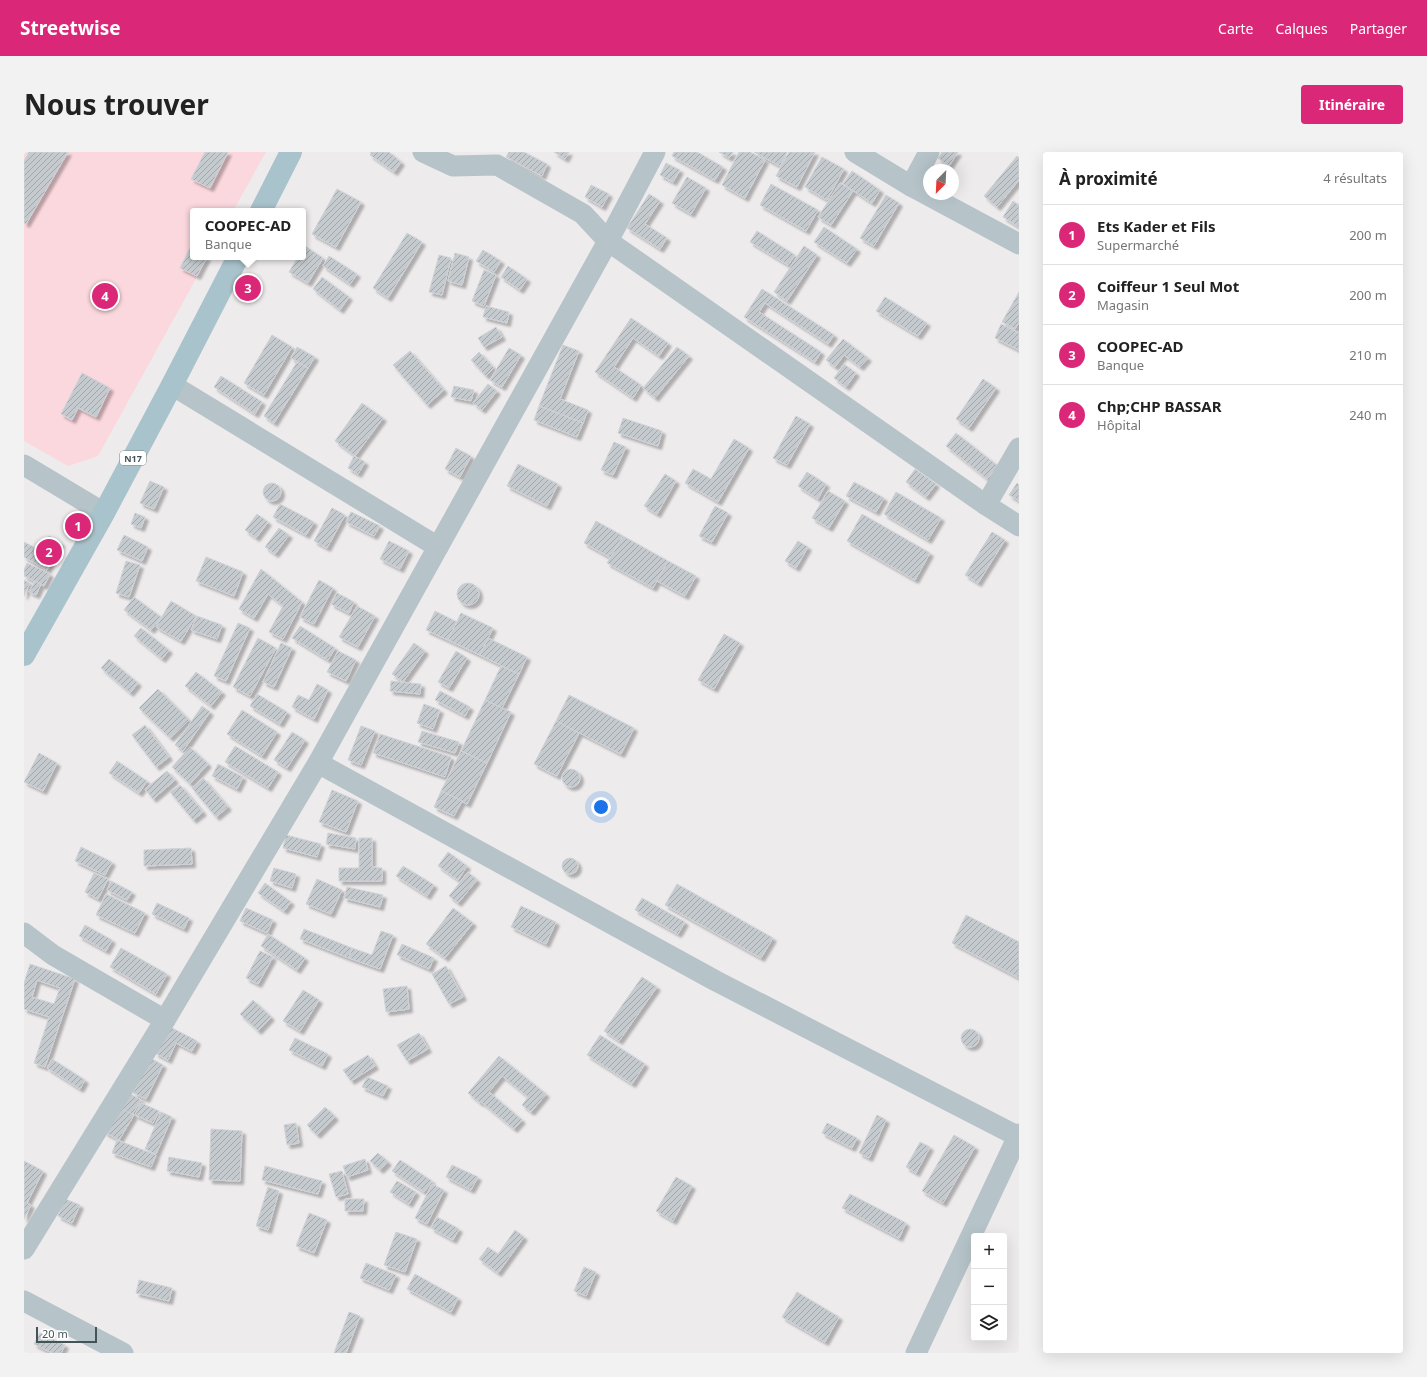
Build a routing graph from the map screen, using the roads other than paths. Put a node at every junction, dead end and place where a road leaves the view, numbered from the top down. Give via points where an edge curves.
1 (291, 152) edge
2 (422, 152) edge
3 (655, 152) edge
4 (855, 152) edge
5 (930, 152) edge
6 (911, 186) junction
7 (263, 208) edge
8 (608, 241) junction
9 (1019, 244) edge
10 (236, 260) edge
11 (172, 385) junction
12 (1019, 448) edge
13 (24, 465) edge
14 (986, 505) junction
15 (104, 513) junction
16 (1019, 526) edge
17 (438, 547) junction
18 (24, 655) edge
19 (318, 763) junction
20 (24, 933) edge
21 (165, 1020) junction
22 (1019, 1136) edge
23 (24, 1249) edge
24 (24, 1301) edge
25 (122, 1353) edge
26 (916, 1353) edge

1 - 7 main road
2 - 8 street via 453,166 497,165 583,214
3 - 8 street
4 - 6 street
5 - 6 street
6 - 9 street
8 - 14 street
8 - 17 street
10 - 11 main road, N17
11 - 15 main road, N17
11 - 17 street
12 - 14 street
13 - 15 street
14 - 16 street
15 - 18 main road, N17
17 - 19 street
19 - 21 street
19 - 22 street via 716,981
20 - 21 street via 53,955
21 - 23 street
22 - 26 street
24 - 25 street

